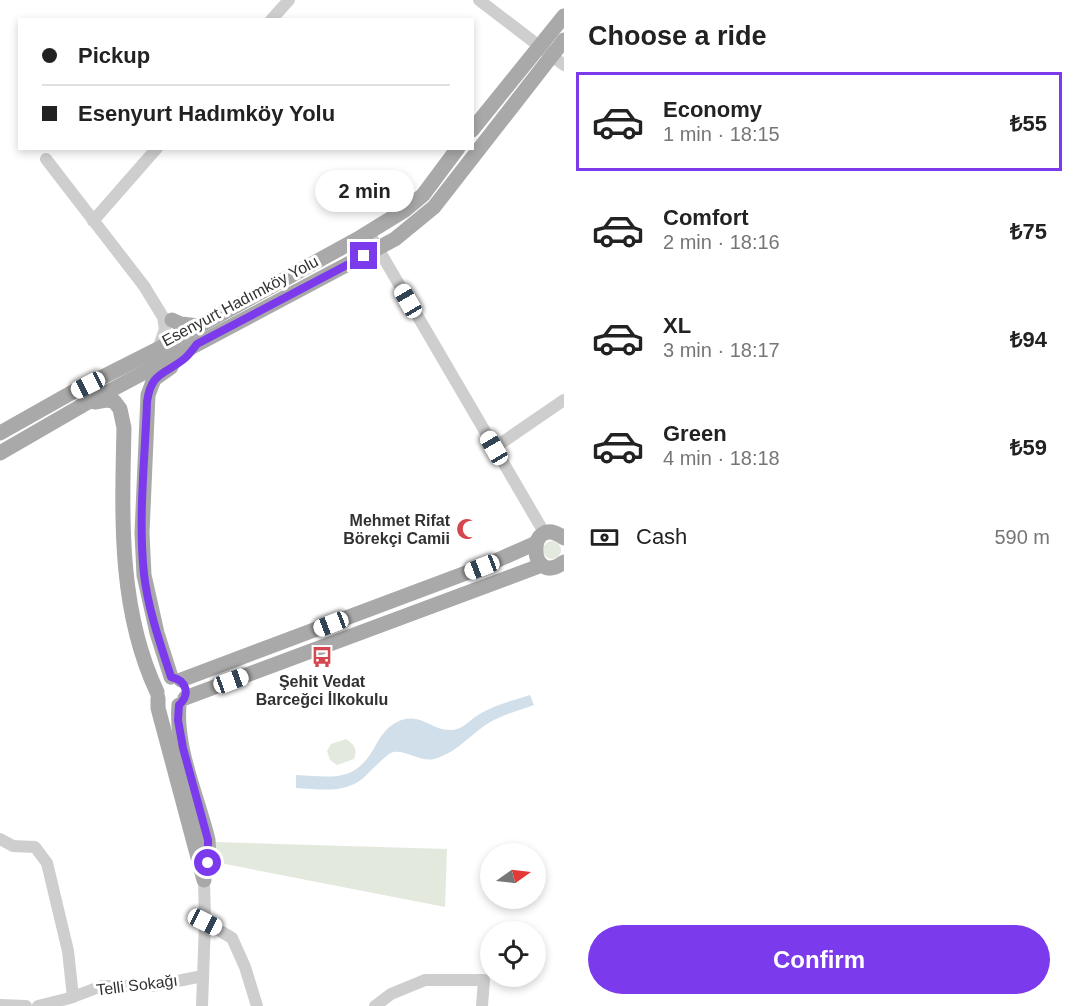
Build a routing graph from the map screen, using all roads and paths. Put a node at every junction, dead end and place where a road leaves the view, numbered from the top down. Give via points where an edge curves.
1 (289, 0) edge
2 (478, 0) edge
3 (564, 16) edge
4 (274, 18) edge
5 (564, 40) edge
6 (552, 56) edge
7 (474, 128) edge
8 (155, 150) edge
9 (457, 150) edge
10 (46, 159) dead end
11 (93, 221) junction
12 (369, 233) junction
13 (378, 248) junction
14 (144, 286) junction
15 (172, 320) junction
16 (199, 326) junction
17 (177, 338) junction
18 (197, 344) junction
19 (158, 349) junction
20 (564, 400) edge
21 (83, 405) junction
22 (0, 433) edge
23 (494, 448) junction
24 (0, 453) edge
25 (554, 536) edge
26 (542, 565) junction
27 (563, 568) edge
28 (176, 679) junction
29 (157, 695) junction
30 (182, 701) junction
31 (0, 839) edge
32 (204, 880) junction
33 (205, 922) junction
34 (203, 976) junction
35 (73, 997) junction
36 (0, 1005) edge
37 (26, 1006) edge
38 (38, 1006) edge
39 (202, 1006) edge
40 (257, 1006) edge
41 (375, 1006) edge
42 (482, 1006) edge

1 - 4 street
2 - 6 street
3 - 6 main road, Esenyurt Hadımköy Yolu
5 - 6 main road, Esenyurt Hadımköy Yolu
6 - 7 main road, Esenyurt Hadımköy Yolu
6 - 13 main road, Esenyurt Hadımköy Yolu via 434,207
8 - 11 street
9 - 12 main road, Esenyurt Hadımköy Yolu via 423,195
10 - 11 street
11 - 14 street
12 - 13 street
12 - 16 main road, Esenyurt Hadımköy Yolu
13 - 18 main road, Esenyurt Hadımköy Yolu
13 - 23 street
14 - 15 street
14 - 19 street via 163,317 165,329
15 - 16 main road
15 - 17 street
16 - 17 main road, Esenyurt Hadımköy Yolu
17 - 19 main road, Esenyurt Hadımköy Yolu
18 - 21 main road, Esenyurt Hadımköy Yolu
18 - 28 main road via 184,359 154,379 147,402 144,575 157,633
19 - 22 main road, Esenyurt Hadımköy Yolu
20 - 23 street
21 - 24 main road, Esenyurt Hadımköy Yolu
21 - 29 main road via 114,401 122,415 122,527 127,584 142,653
23 - 25 street
25 - 26 main road via 535,552
25 - 28 main road via 482,567
26 - 27 main road
26 - 30 main road
28 - 29 main road via 162,680
28 - 30 main road via 186,688
29 - 30 main road via 169,707
29 - 32 main road
30 - 32 main road via 178,720 183,748 208,840
31 - 35 street via 13,846 35,847 47,862 68,951
32 - 33 street
33 - 34 street
33 - 40 street via 232,938
34 - 35 street, Telli Sokağı via 152,986 102,986
34 - 39 street
35 - 38 street, Telli Sokağı
36 - 37 street
41 - 42 street via 391,994 425,980 483,980

